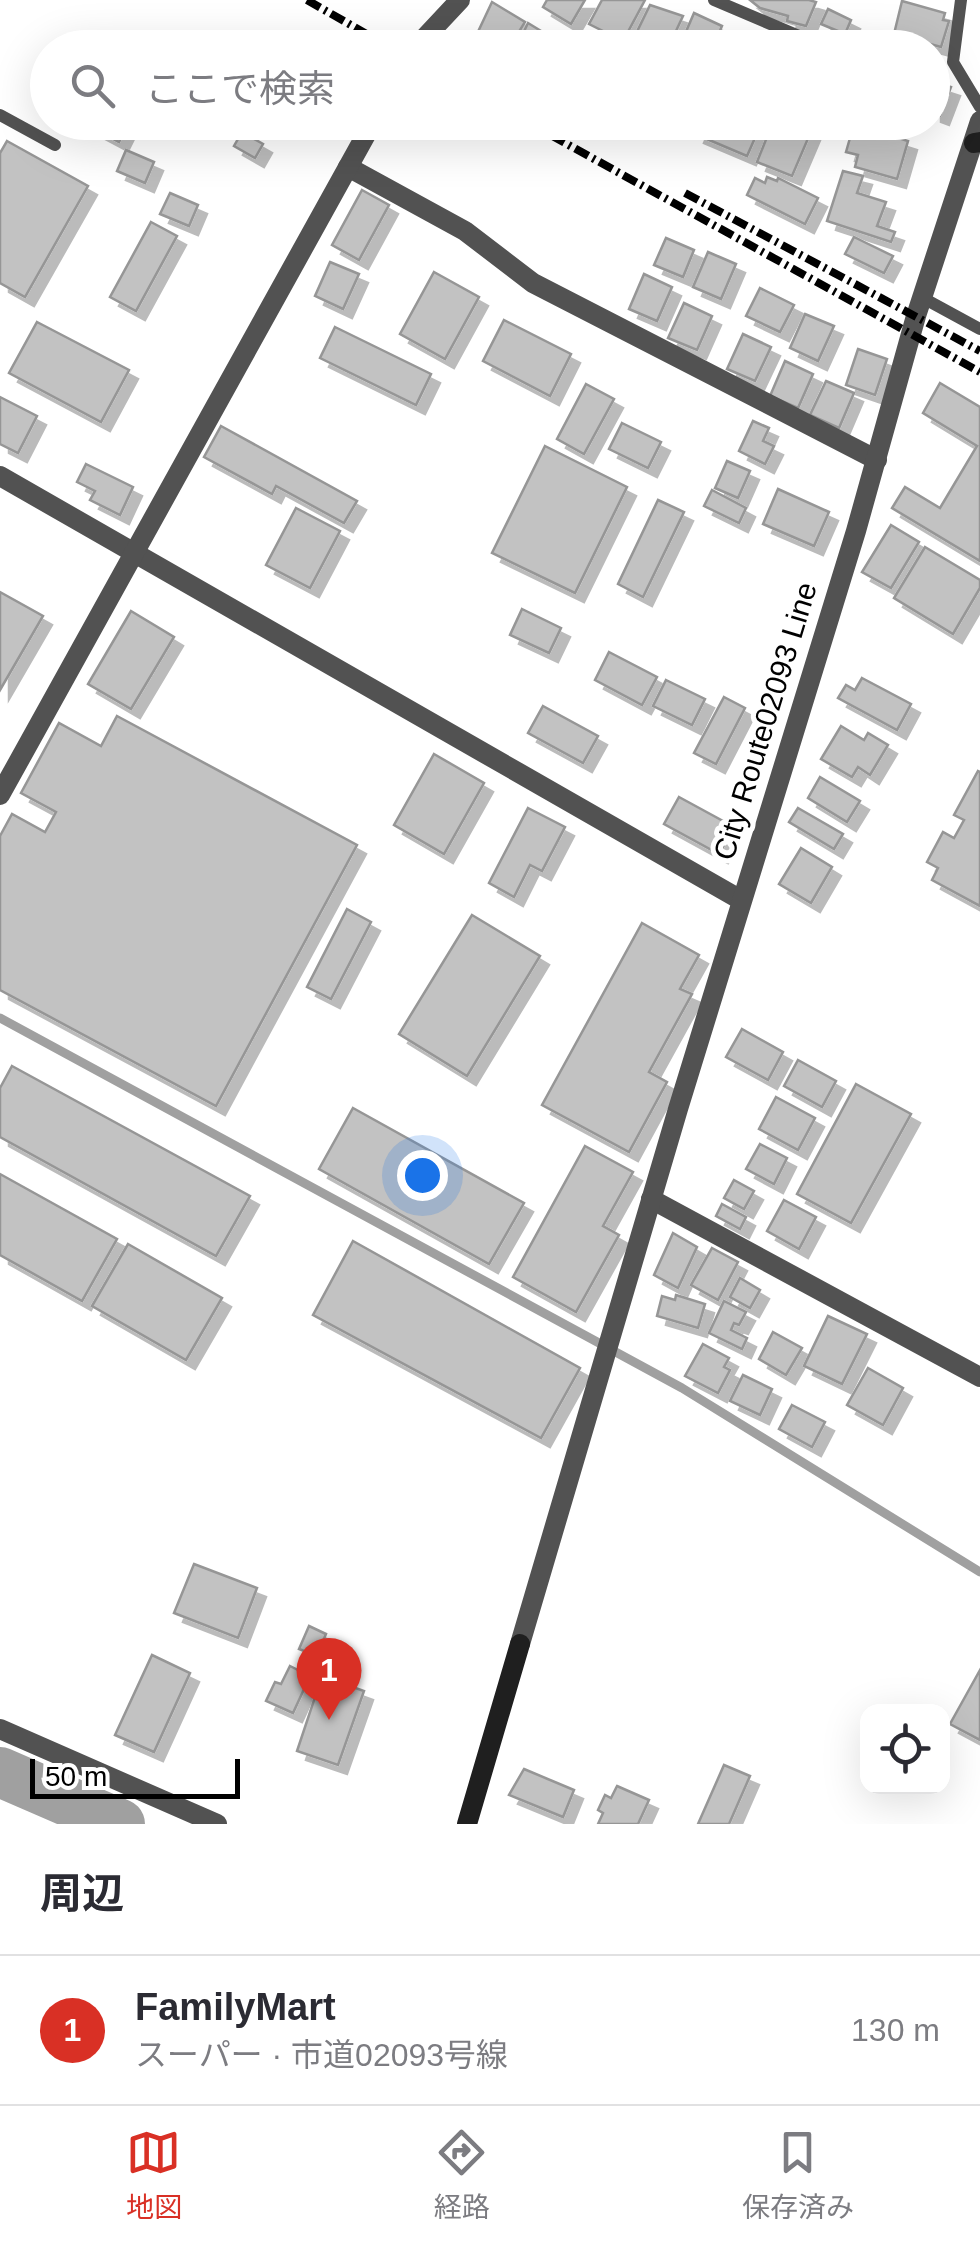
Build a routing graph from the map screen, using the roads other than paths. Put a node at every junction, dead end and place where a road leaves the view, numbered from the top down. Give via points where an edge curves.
1 (460, 0) edge
2 (714, 0) edge
3 (961, 0) edge
4 (432, 30) edge
5 (785, 30) edge
6 (980, 107) edge
7 (0, 115) edge
8 (980, 122) edge
9 (30, 131) edge
10 (46, 140) edge
11 (363, 140) edge
12 (977, 142) edge
13 (55, 145) dead end
14 (348, 168) junction
15 (922, 298) junction
16 (980, 328) edge
17 (876, 460) junction
18 (0, 476) edge
19 (135, 552) junction
20 (0, 795) edge
21 (742, 900) junction
22 (651, 1199) junction
23 (980, 1377) edge
24 (0, 1729) edge
25 (217, 1824) edge
26 (467, 1824) edge

1 - 4 street
2 - 5 lane
3 - 6 lane via 952,62
7 - 9 lane
8 - 12 street, City Route02093 Line
10 - 13 lane
11 - 14 street
12 - 15 street, City Route02093 Line
14 - 17 street via 465,231 533,283
14 - 19 street
15 - 16 lane
15 - 17 street, City Route02093 Line
17 - 21 street, City Route02093 Line
18 - 19 street
19 - 20 street
19 - 21 street
21 - 22 street, City Route02093 Line
22 - 23 street
22 - 26 street, City Route02093 Line
24 - 25 street

